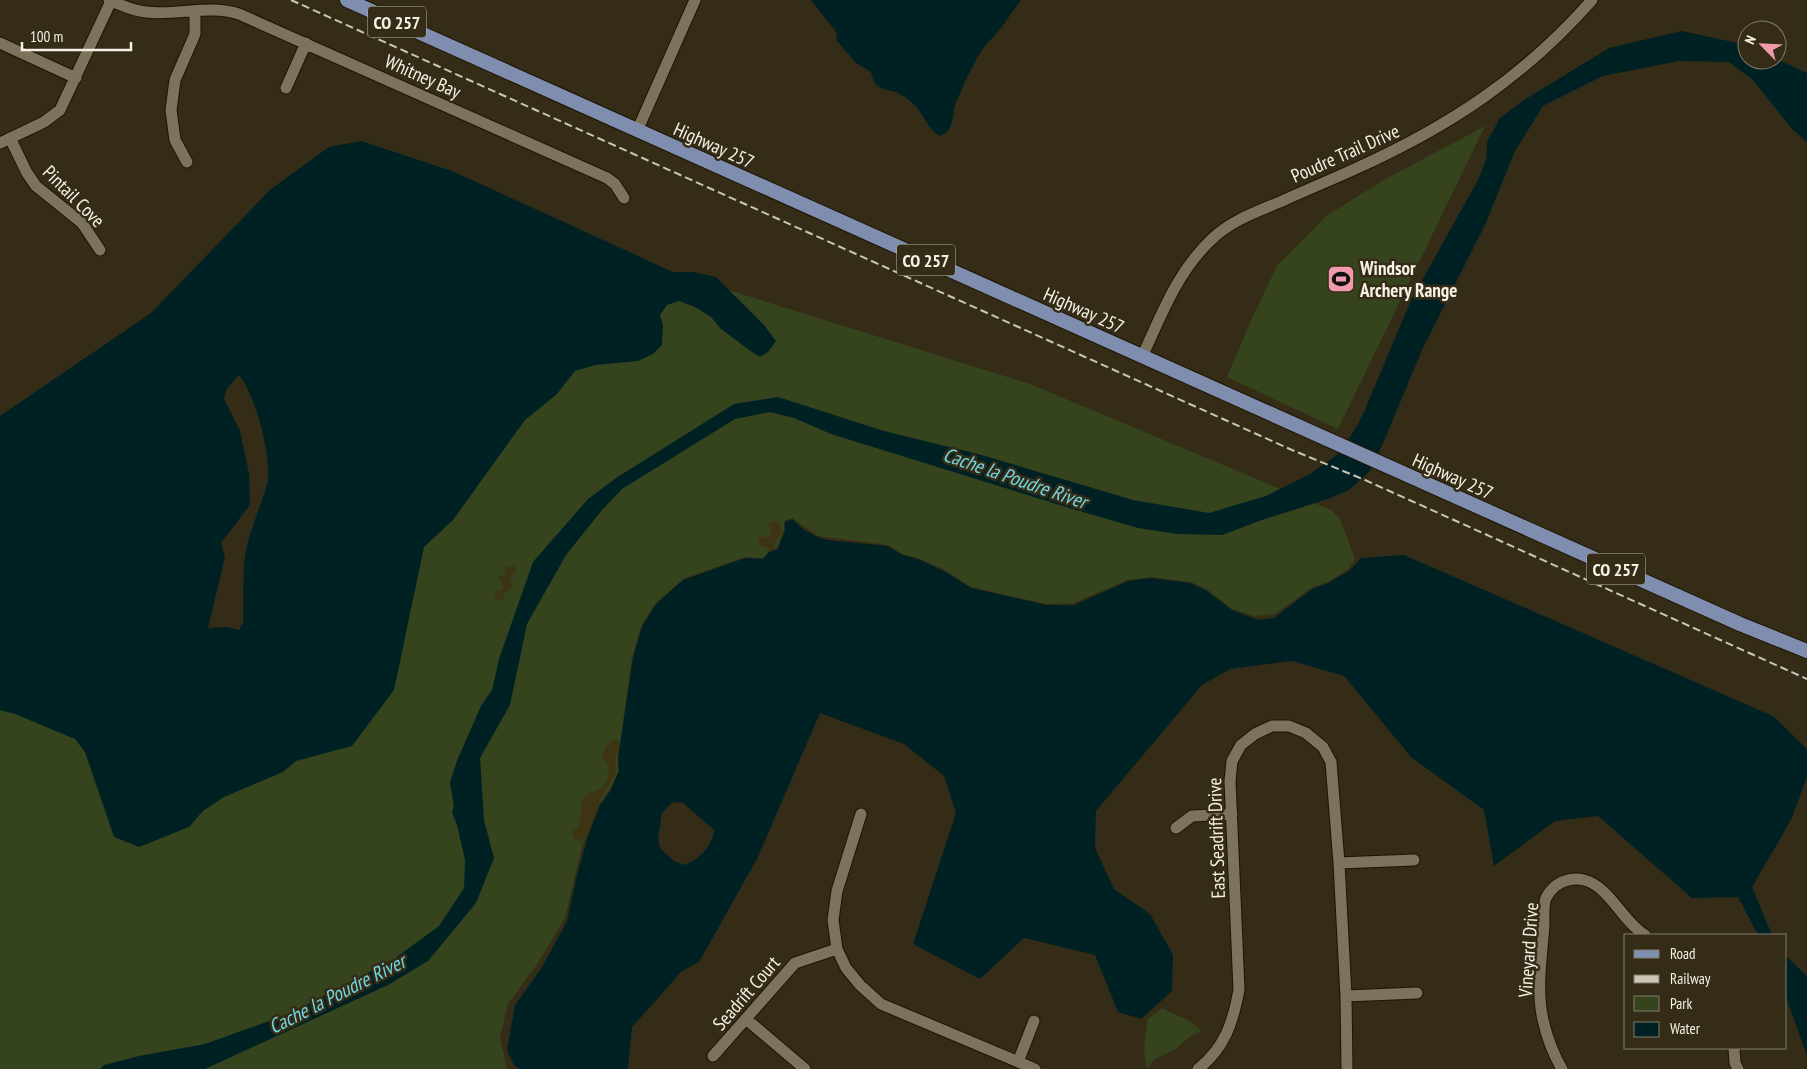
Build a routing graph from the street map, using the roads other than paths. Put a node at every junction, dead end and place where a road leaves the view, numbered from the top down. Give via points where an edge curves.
1 (110, 0) edge
2 (347, 0) edge
3 (695, 0) edge
4 (1592, 0) edge
5 (195, 10) junction
6 (0, 43) edge
7 (306, 43) junction
8 (76, 78) junction
9 (286, 88) dead end
10 (637, 131) junction
11 (5, 140) edge
12 (187, 162) dead end
13 (624, 198) dead end
14 (100, 250) dead end
15 (1142, 357) junction
16 (1807, 651) edge
17 (861, 814) dead end
18 (1232, 814) junction
19 (1176, 828) dead end
20 (1414, 860) dead end
21 (1339, 862) junction
22 (1643, 934) edge
23 (837, 949) junction
24 (1417, 992) dead end
25 (1346, 996) junction
26 (746, 1019) junction
27 (1034, 1021) dead end
28 (1734, 1049) edge
29 (713, 1056) dead end
30 (1018, 1062) junction
31 (805, 1069) edge
32 (1035, 1069) edge
33 (1198, 1069) edge
34 (1348, 1069) edge
35 (1562, 1069) edge
36 (1738, 1069) edge

1 - 5 street, Whitney Bay via 145,12
1 - 8 street
2 - 10 main road, Highway 257 / CO 257
3 - 10 street
4 - 15 street, Poudre Trail Drive via 1511,78 1446,123 1400,148 1246,216 1221,232 1200,251 1183,274
5 - 7 street, Whitney Bay via 233,12
5 - 12 street via 195,34 175,80 171,110 176,140
6 - 8 street
7 - 9 street
7 - 13 street, Whitney Bay via 607,178
8 - 11 street via 64,104 53,116
10 - 15 main road, Highway 257 / CO 257
11 - 14 street, Pintail Cove via 30,179 82,223
15 - 16 main road, Highway 257 / CO 257 via 1764,635
17 - 23 street via 837,891 833,920
18 - 19 street via 1192,816
18 - 21 street, East Seadrift Drive via 1232,761 1240,745 1272,726 1289,726 1306,732 1323,747 1331,762
18 - 33 street, East Seadrift Drive via 1239,990 1234,1018 1224,1040
20 - 21 street
21 - 25 street, East Seadrift Drive
22 - 35 street, Vineyard Drive via 1599,888 1585,880 1570,878 1556,886 1546,899 1540,980 1543,1018
23 - 26 street, Seadrift Court via 795,963
23 - 30 street via 846,968 881,1004
24 - 25 street
25 - 34 street, East Seadrift Drive
26 - 29 street, Seadrift Court
26 - 31 street
27 - 30 street
28 - 36 street
30 - 32 street

